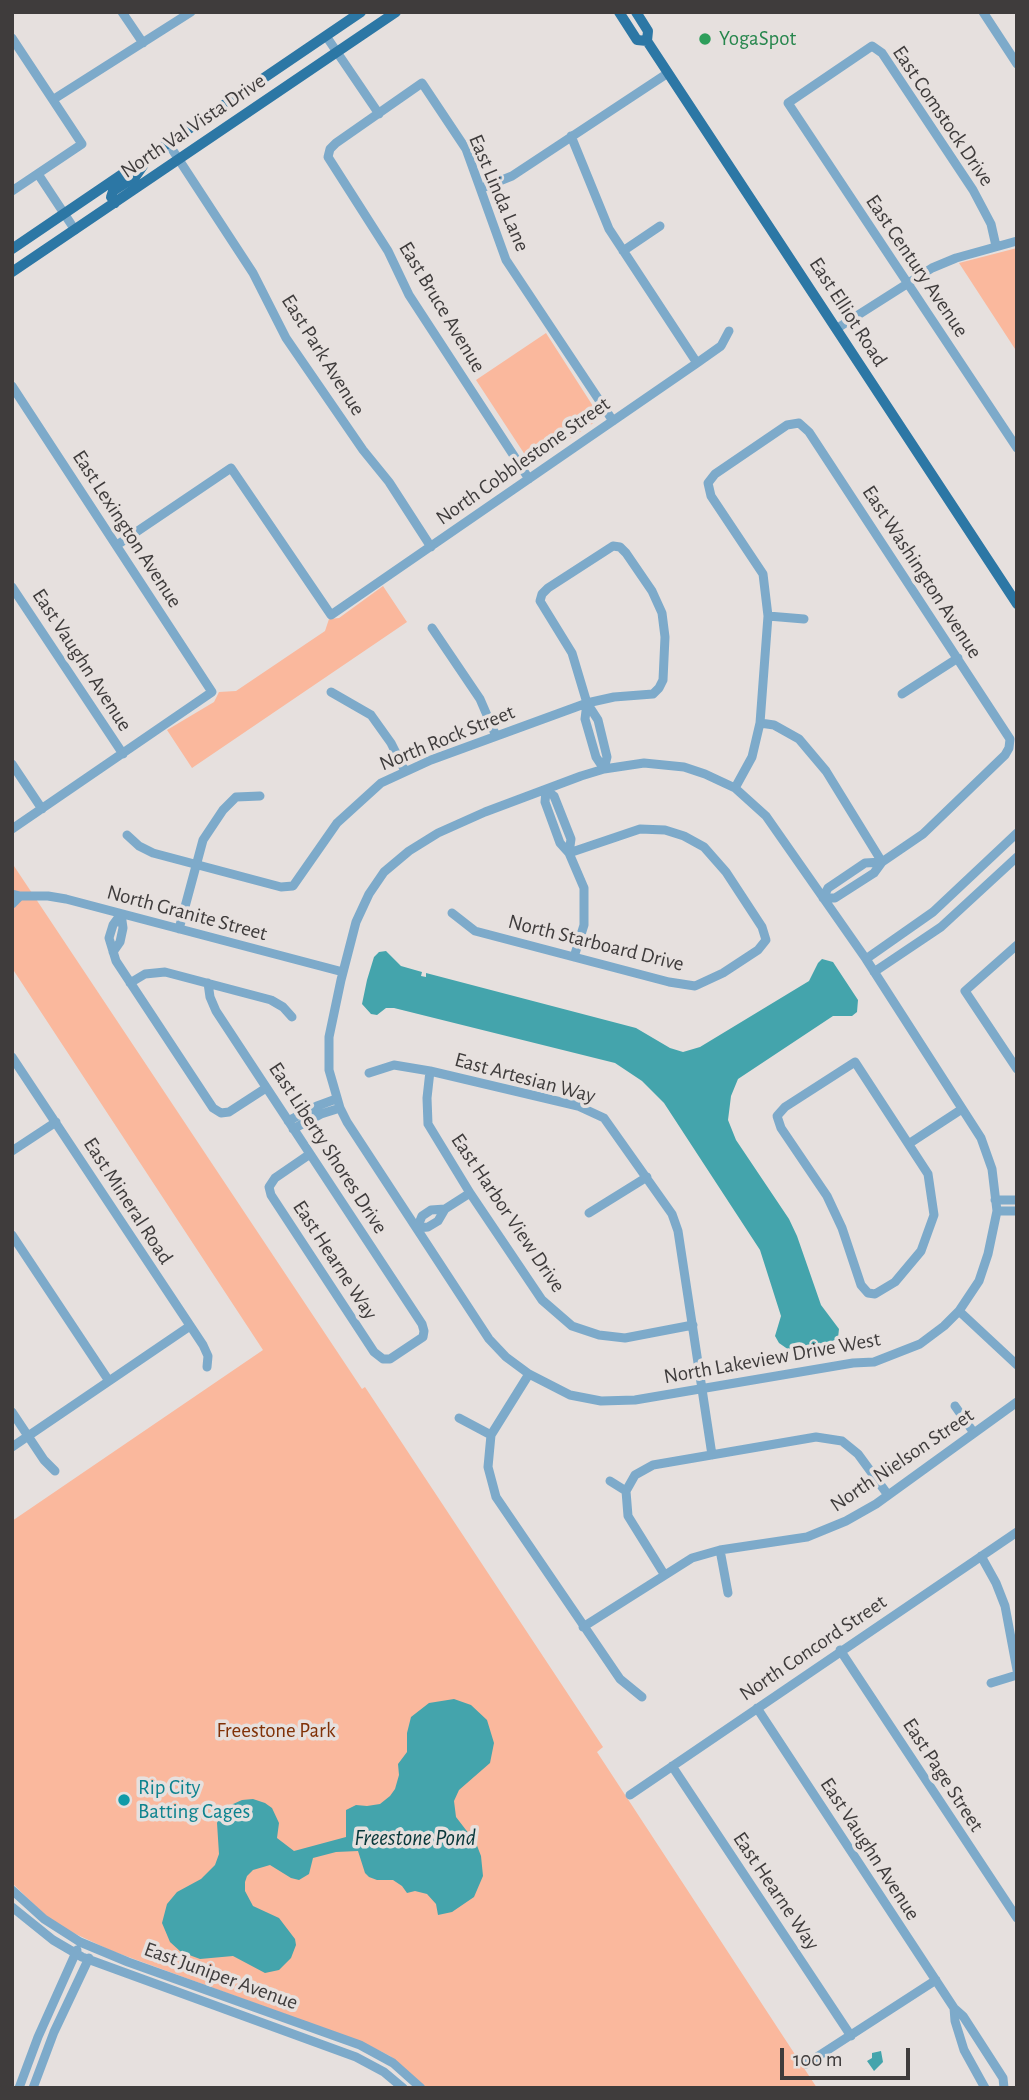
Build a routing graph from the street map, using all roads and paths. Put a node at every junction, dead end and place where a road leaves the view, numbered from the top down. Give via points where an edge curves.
1 (122, 12) edge
2 (191, 12) edge
3 (361, 12) edge
4 (396, 12) edge
5 (619, 12) edge
6 (636, 12) edge
7 (983, 12) edge
8 (326, 36) junction
9 (12, 38) edge
10 (647, 41) junction
11 (143, 43) junction
12 (872, 46) joint
13 (337, 52) junction
14 (1017, 64) edge
15 (668, 73) junction
16 (54, 99) junction
17 (379, 114) junction
18 (571, 136) junction
19 (168, 144) junction
20 (151, 156) junction
21 (178, 160) junction
22 (38, 174) junction
23 (482, 188) junction
24 (12, 191) edge
25 (115, 203) junction
26 (64, 214) junction
27 (660, 226) dead end
28 (75, 230) junction
29 (1017, 241) edge
30 (996, 246) junction
31 (12, 249) edge
32 (623, 251) junction
33 (12, 272) edge
34 (907, 284) junction
35 (836, 329) junction
36 (729, 331) dead end
37 (697, 363) junction
38 (12, 386) edge
39 (613, 421) junction
40 (1017, 449) edge
41 (529, 479) junction
42 (117, 545) junction
43 (431, 547) junction
44 (12, 587) edge
45 (1017, 604) edge
46 (768, 616) junction
47 (804, 619) dead end
48 (432, 628) dead end
49 (958, 658) junction
50 (331, 692) dead end
51 (902, 694) dead end
52 (587, 703) junction
53 (760, 723) junction
54 (496, 736) junction
55 (123, 754) junction
56 (12, 764) edge
57 (604, 769) junction
58 (405, 771) junction
59 (735, 788) junction
60 (546, 790) junction
61 (260, 796) dead end
62 (42, 809) junction
63 (12, 829) edge
64 (1017, 833) edge
65 (127, 835) dead end
66 (569, 853) junction
67 (1017, 857) edge
68 (882, 862) junction
69 (196, 865) junction
70 (16, 895) edge
71 (823, 898) junction
72 (12, 904) edge
73 (121, 914) junction
74 (452, 914) dead end
75 (179, 929) junction
76 (1017, 945) edge
77 (574, 957) junction
78 (870, 965) junction
79 (343, 972) junction
80 (130, 983) junction
81 (208, 983) junction
82 (292, 1017) dead end
83 (12, 1057) edge
84 (1017, 1069) edge
85 (430, 1071) junction
86 (369, 1073) dead end
87 (267, 1088) junction
88 (338, 1104) junction
89 (962, 1109) junction
90 (56, 1122) junction
91 (291, 1125) junction
92 (910, 1143) junction
93 (12, 1151) edge
94 (310, 1154) junction
95 (647, 1177) junction
96 (470, 1193) junction
97 (995, 1200) junction
98 (1017, 1200) edge
99 (997, 1211) junction
100 (1017, 1211) edge
101 (589, 1213) dead end
102 (417, 1228) junction
103 (12, 1235) edge
104 (959, 1311) junction
105 (693, 1325) junction
106 (190, 1326) junction
107 (383, 1359) joint
108 (1017, 1365) edge
109 (207, 1367) dead end
110 (529, 1374) junction
111 (109, 1381) junction
112 (702, 1389) junction
113 (1017, 1402) edge
114 (955, 1406) dead end
115 (12, 1412) edge
116 (459, 1418) dead end
117 (974, 1433) junction
118 (491, 1435) junction
119 (28, 1436) junction
120 (12, 1447) edge
121 (712, 1454) junction
122 (55, 1471) dead end
123 (610, 1481) dead end
124 (626, 1491) junction
125 (888, 1494) junction
126 (1017, 1532) edge
127 (720, 1550) junction
128 (981, 1556) junction
129 (664, 1574) junction
130 (728, 1593) dead end
131 (583, 1627) junction
132 (840, 1650) junction
133 (1017, 1672) edge
134 (991, 1683) dead end
135 (642, 1697) dead end
136 (757, 1708) junction
137 (672, 1766) junction
138 (630, 1795) dead end
139 (12, 1890) edge
140 (12, 1907) edge
141 (1017, 1918) edge
142 (80, 1942) junction
143 (95, 1949) junction
144 (75, 1954) junction
145 (88, 1960) junction
146 (936, 1980) junction
147 (954, 2008) junction
148 (851, 2036) junction
149 (806, 2064) dead end
150 (19, 2088) edge
151 (33, 2088) edge
152 (403, 2088) edge
153 (421, 2088) edge
154 (985, 2088) edge
155 (1004, 2088) edge

1 - 11 street
2 - 11 street
3 - 8 main road, North Val Vista Drive
4 - 13 main road, North Val Vista Drive
5 - 10 main road, East Elliot Road via 637,40
6 - 10 main road, East Elliot Road via 648,31
7 - 14 street
8 - 13 street
8 - 19 main road, North Val Vista Drive
9 - 16 street
10 - 15 main road, East Elliot Road
11 - 16 street
12 - 30 street, East Comstock Drive via 882,53 973,190 991,224
12 - 34 street, East Century Avenue via 788,103
13 - 17 street
13 - 21 main road, North Val Vista Drive
15 - 18 street
15 - 35 main road, East Elliot Road
16 - 22 street via 82,144
17 - 23 street, East Linda Lane via 422,83 466,149
17 - 41 street, East Bruce Avenue via 336,144 328,153 331,164 388,251 409,295
18 - 23 street via 512,176
18 - 32 street via 609,229
19 - 20 main road, North Val Vista Drive
19 - 21 street, East Park Avenue
20 - 25 main road via 136,176 113,191
20 - 26 main road, North Val Vista Drive
21 - 25 main road, North Val Vista Drive
21 - 43 street, East Park Avenue via 253,273 286,338
22 - 24 street
22 - 26 street
23 - 39 street, East Linda Lane via 506,260
25 - 28 main road, North Val Vista Drive
26 - 28 street
26 - 31 main road, North Val Vista Drive
27 - 32 street
28 - 33 main road, North Val Vista Drive
29 - 30 street
30 - 34 street via 932,268
32 - 37 street
34 - 35 street
34 - 40 street, East Century Avenue
35 - 45 main road, East Elliot Road
36 - 37 street, North Cobblestone Street via 721,346
37 - 39 street, North Cobblestone Street
38 - 42 street, East Lexington Avenue
39 - 41 street, North Cobblestone Street
41 - 43 street, North Cobblestone Street
42 - 43 street, North Cobblestone Street via 231,468 331,615
42 - 55 street, East Lexington Avenue via 212,692
44 - 55 street, East Vaughn Avenue
46 - 47 street
46 - 49 street, East Washington Avenue via 762,574 711,496 708,484 715,474 787,425 799,423
46 - 53 street
48 - 54 street via 480,699
49 - 51 street
49 - 68 street, East Washington Avenue via 1010,744 1005,755 928,830
50 - 58 street via 370,715
52 - 52 street, North Rock Street via 574,658 543,609 541,597 606,549 617,546 645,581 662,613 663,680 649,695
52 - 54 street, North Rock Street
52 - 57 street via 603,736
53 - 59 street via 752,757
53 - 68 street via 799,739 826,771
54 - 58 street, North Rock Street
55 - 62 street
56 - 62 street
57 - 59 street, North Lakeview Drive West via 668,765 705,774
57 - 60 street, North Lakeview Drive West
58 - 69 street, North Rock Street via 381,783 337,823 293,886 281,887
59 - 71 street, North Lakeview Drive West via 766,816
60 - 66 street via 545,802 560,843
60 - 79 street, North Lakeview Drive West via 438,833 384,872 356,922
61 - 69 street via 236,797 223,810 203,840
62 - 63 street
64 - 78 street
65 - 69 street via 146,850
66 - 77 street via 584,888 583,925
66 - 77 street, North Starboard Drive via 640,830 684,836 704,847 726,872 766,940 723,973 695,986
67 - 78 street via 941,926
68 - 71 street via 874,873 835,898
69 - 75 street
70 - 72 street, North Granite Street
70 - 73 street, North Granite Street via 57,898
71 - 78 street, North Lakeview Drive West
73 - 75 street, North Granite Street
73 - 80 street via 109,938
74 - 77 street, North Starboard Drive via 475,931
75 - 79 street, North Granite Street
76 - 84 street via 965,991
78 - 89 street, North Lakeview Drive West
79 - 88 street, North Lakeview Drive West via 329,1037 329,1070
80 - 81 street via 158,972
80 - 87 street via 217,1111 229,1112
81 - 82 street via 271,1000
81 - 87 street, East Liberty Shores Drive via 216,1012
83 - 90 street, East Mineral Road
85 - 86 street, East Artesian Way via 394,1065
85 - 95 street, East Artesian Way via 579,1106 604,1118
85 - 96 street, East Harbor View Drive via 428,1124
87 - 91 street, East Liberty Shores Drive
88 - 91 street via 310,1109
88 - 102 street, North Lakeview Drive West
89 - 92 street
89 - 97 street, North Lakeview Drive West via 981,1138 992,1169
90 - 93 street
90 - 106 street, East Mineral Road
91 - 94 street, East Liberty Shores Drive
92 - 92 street via 855,1062 777,1116 827,1196 860,1285 868,1293 878,1293 895,1282 921,1251 934,1215 928,1174
94 - 107 street, East Hearne Way via 275,1178 271,1195
94 - 107 street, East Liberty Shores Drive via 421,1321 424,1331 420,1340
95 - 101 street
95 - 105 street, East Artesian Way via 678,1231
96 - 102 street via 445,1209 431,1210
96 - 105 street, East Harbor View Drive via 542,1300 572,1326 625,1338
97 - 98 street
97 - 99 street, North Lakeview Drive West
99 - 100 street
99 - 104 street, North Lakeview Drive West via 979,1281
102 - 110 street, North Lakeview Drive West via 489,1339
103 - 111 street
104 - 108 street
104 - 112 street, North Lakeview Drive West via 920,1344 874,1362
105 - 112 street, East Artesian Way
106 - 109 street, East Mineral Road via 205,1350
106 - 111 street
110 - 112 street, North Lakeview Drive West via 570,1395 601,1401
110 - 118 street
111 - 119 street
112 - 121 street, East Artesian Way
113 - 117 street, North Nielson Street
114 - 117 street
115 - 119 street
116 - 118 street
117 - 125 street, North Nielson Street
118 - 131 street via 488,1467 496,1497
119 - 120 street
119 - 122 street
121 - 124 street via 653,1465 635,1475
121 - 125 street via 816,1437 842,1441 858,1454
123 - 124 street
124 - 129 street via 628,1517
125 - 127 street, North Nielson Street via 846,1521 807,1538
126 - 128 street, North Concord Street
127 - 129 street, North Nielson Street via 692,1558
127 - 130 street
128 - 132 street, North Concord Street
128 - 133 street via 1005,1606
129 - 131 street, North Nielson Street
131 - 135 street via 620,1679
132 - 136 street, North Concord Street
132 - 141 street, East Page Street
133 - 134 street
136 - 137 street, North Concord Street
136 - 146 street, East Vaughn Avenue
137 - 138 street, North Concord Street
137 - 148 street, East Hearne Way
139 - 142 street, East Juniper Avenue via 44,1919
140 - 144 street, East Juniper Avenue
142 - 143 street, East Juniper Avenue
142 - 144 street
143 - 145 street
143 - 153 street, East Juniper Avenue via 360,2045 393,2063
144 - 145 street, East Juniper Avenue
144 - 150 street
145 - 151 street
145 - 152 street, East Juniper Avenue via 356,2057
146 - 147 street, East Vaughn Avenue
146 - 148 street
147 - 154 street, East Vaughn Avenue via 964,2050
147 - 155 street, East Vaughn Avenue via 964,2016 1003,2078
148 - 149 street

